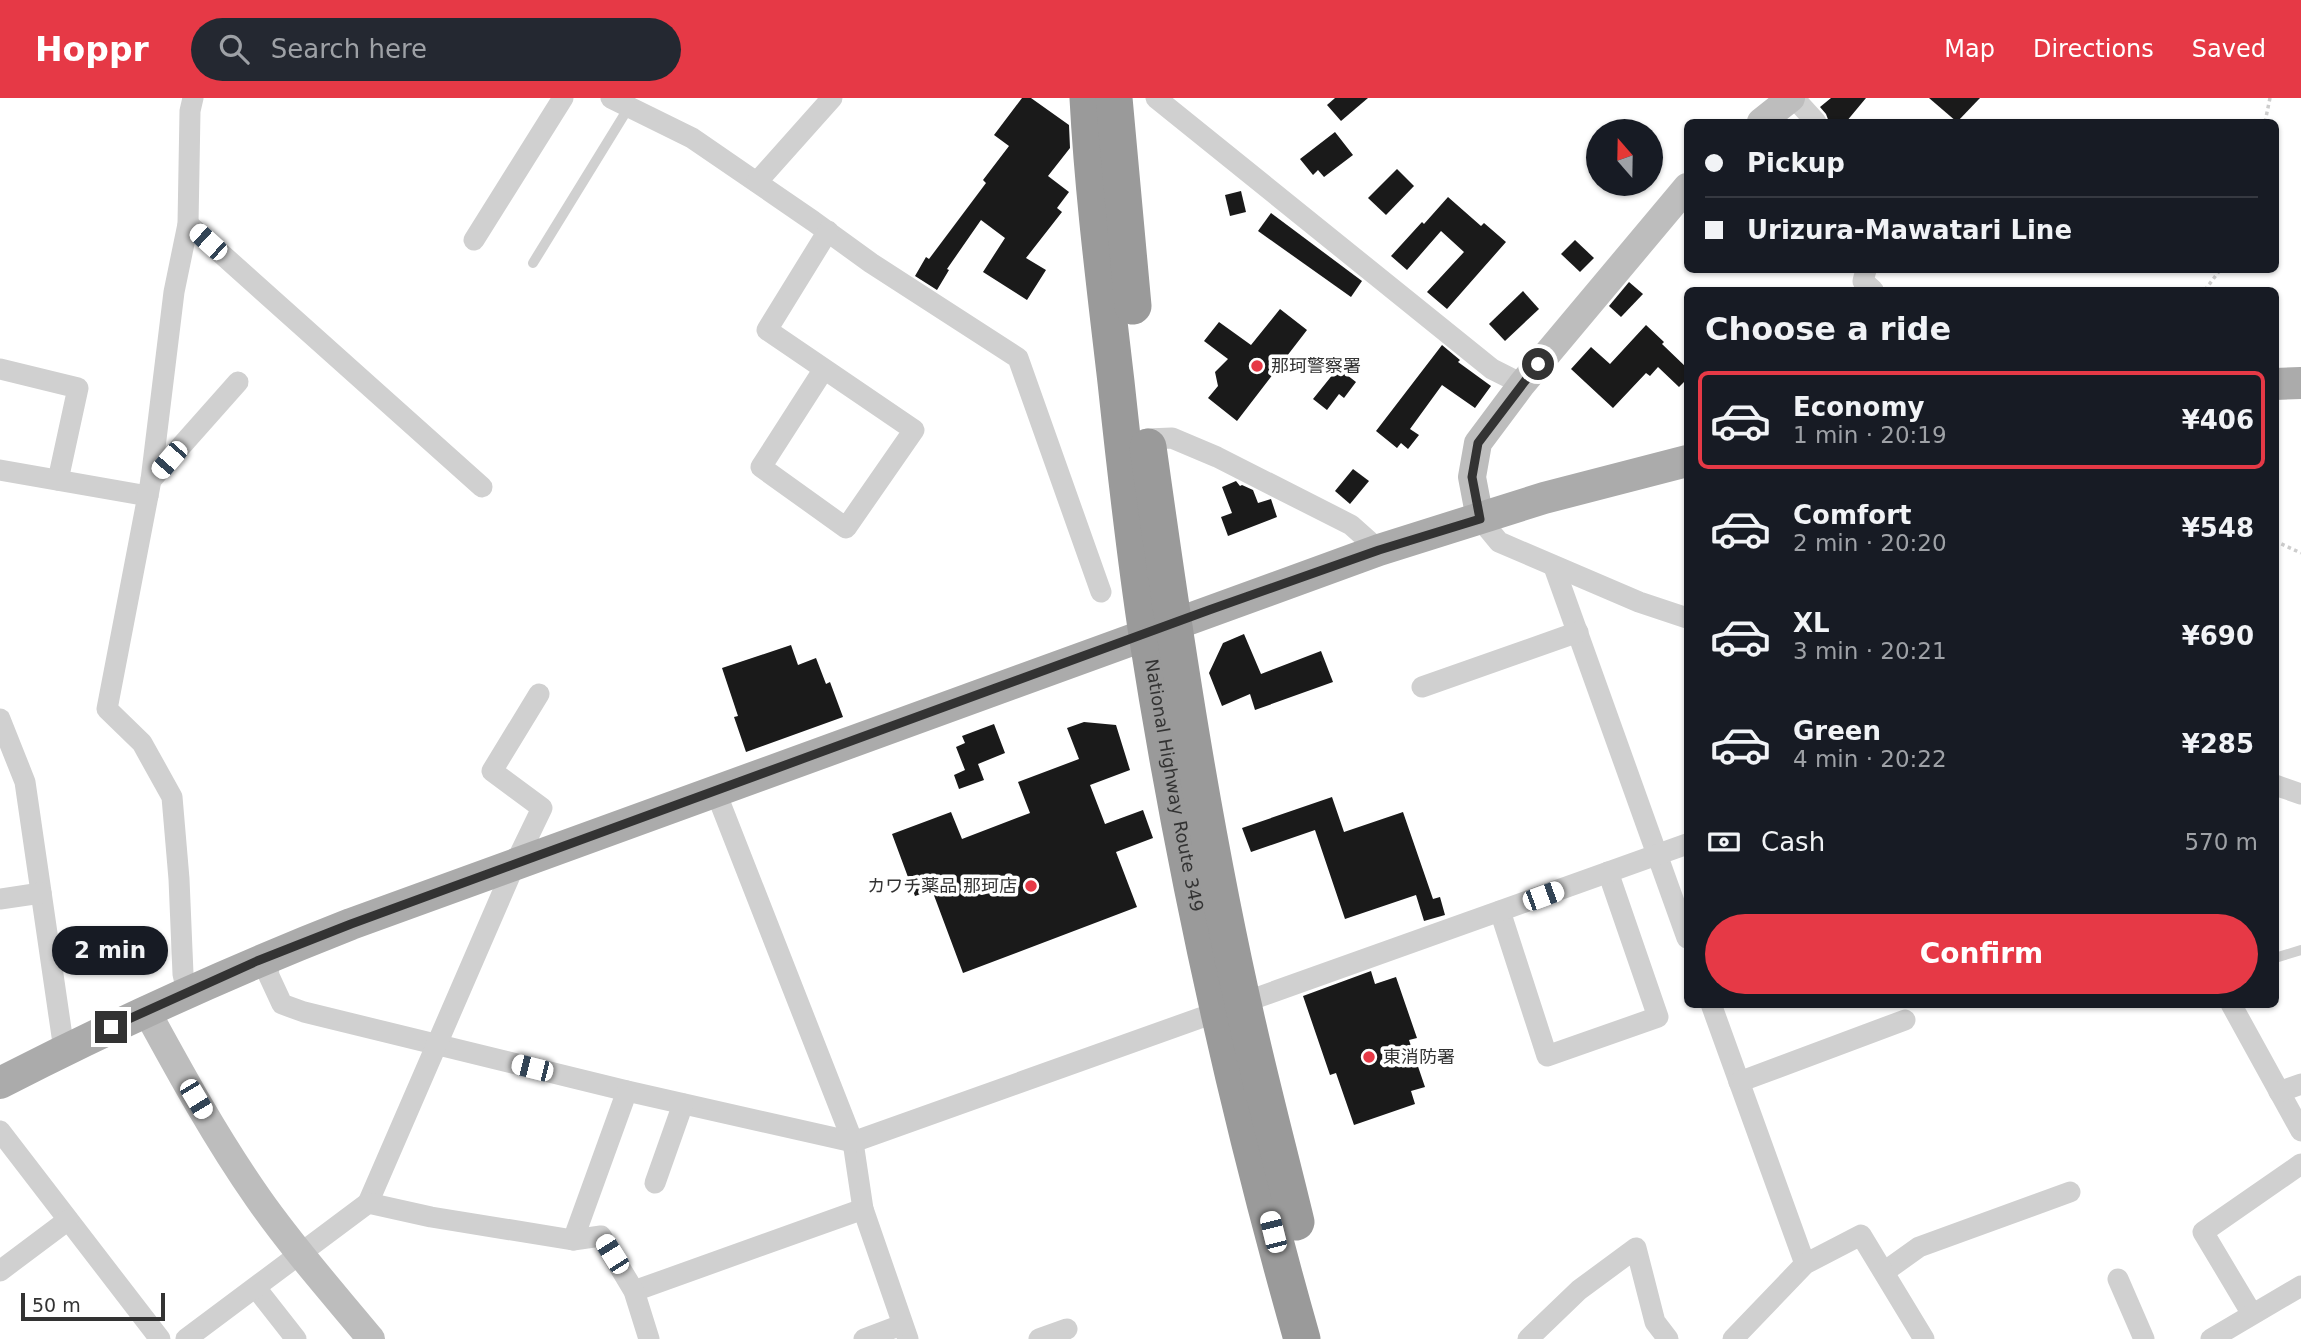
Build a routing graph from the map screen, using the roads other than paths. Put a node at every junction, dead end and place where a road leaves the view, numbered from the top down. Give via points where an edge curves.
1 (193, 98) edge
2 (563, 98) edge
3 (832, 98) edge
4 (1088, 98) edge
5 (1114, 98) edge
6 (1156, 98) edge
7 (1792, 98) edge
8 (620, 102) edge
9 (1765, 119) edge
10 (1813, 119) edge
11 (757, 182) junction
12 (1684, 191) edge
13 (188, 224) junction
14 (828, 232) junction
15 (474, 240) dead end
16 (533, 263) dead end
17 (0, 369) edge
18 (824, 369) junction
19 (238, 382) dead end
20 (2301, 383) edge
21 (1522, 384) junction
22 (2279, 384) edge
23 (1147, 439) junction
24 (1684, 462) edge
25 (0, 470) edge
26 (58, 480) junction
27 (482, 487) dead end
28 (150, 488) junction
29 (1480, 519) junction
30 (1379, 550) junction
31 (1555, 567) junction
32 (1101, 592) dead end
33 (1684, 617) edge
34 (1160, 629) junction
35 (1578, 632) junction
36 (1422, 687) dead end
37 (539, 694) dead end
38 (0, 719) edge
39 (2279, 786) edge
40 (715, 790) junction
41 (2301, 794) edge
42 (1684, 845) edge
43 (1657, 855) junction
44 (514, 864) junction
45 (1608, 872) junction
46 (41, 893) junction
47 (0, 899) edge
48 (1500, 911) junction
49 (1684, 930) edge
50 (2301, 950) edge
51 (267, 957) junction
52 (2279, 957) edge
53 (187, 992) junction
54 (1231, 1007) junction
55 (1712, 1008) edge
56 (2233, 1008) edge
57 (146, 1010) junction
58 (1905, 1020) dead end
59 (436, 1044) junction
60 (64, 1050) junction
61 (1739, 1082) junction
62 (0, 1083) edge
63 (2301, 1084) edge
64 (627, 1091) junction
65 (2279, 1091) junction
66 (683, 1104) junction
67 (2301, 1130) edge
68 (0, 1131) edge
69 (853, 1142) junction
70 (2301, 1164) edge
71 (655, 1183) dead end
72 (2070, 1192) dead end
73 (369, 1203) junction
74 (863, 1209) junction
75 (68, 1220) junction
76 (573, 1240) junction
77 (300, 1253) junction
78 (1805, 1264) junction
79 (0, 1271) edge
80 (1884, 1272) junction
81 (2118, 1279) dead end
82 (2301, 1286) edge
83 (256, 1288) junction
84 (634, 1292) junction
85 (2252, 1314) junction
86 (1068, 1329) dead end
87 (904, 1332) edge
88 (160, 1339) edge
89 (186, 1339) edge
90 (296, 1339) edge
91 (371, 1339) edge
92 (649, 1339) edge
93 (864, 1339) edge
94 (1039, 1339) edge
95 (1302, 1339) edge
96 (1327, 1339) edge
97 (1528, 1339) edge
98 (1668, 1339) edge
99 (1733, 1339) edge
100 (1924, 1339) edge
101 (2144, 1339) edge
102 (2211, 1339) edge

1 - 13 street
2 - 15 street
3 - 11 street
4 - 34 highway, National Highway Route 349 via 1133,538
5 - 23 highway, National Highway Route 349
6 - 21 street via 1492,369
7 - 9 street
7 - 10 street
8 - 11 street via 692,138
8 - 16 lane
11 - 14 street
12 - 21 street
13 - 27 street
13 - 28 street via 174,292
14 - 18 street via 767,330
14 - 32 street via 1018,358
17 - 26 street via 78,388
18 - 18 street via 914,430 846,527 761,467
19 - 28 street
20 - 22 main road
21 - 29 street via 1478,443 1472,477
23 - 30 street via 1172,438 1217,457 1351,525
23 - 34 highway, National Highway Route 349
24 - 29 main road
25 - 26 street
26 - 28 street
28 - 53 street via 107,709 142,743 172,797
29 - 30 main road
29 - 31 street via 1499,542
30 - 34 main road
31 - 33 street
31 - 35 street
34 - 40 main road
34 - 54 highway, National Highway Route 349 via 1192,888
35 - 36 street
35 - 43 street
37 - 44 street via 492,771 542,808
38 - 46 street via 25,782
39 - 41 street
40 - 44 main road
40 - 69 street
42 - 43 street
43 - 45 street
43 - 49 street
44 - 51 main road
44 - 59 street
45 - 48 street
45 - 48 street via 1658,1017 1547,1056
46 - 47 street
46 - 60 street
48 - 54 street
50 - 52 lane
51 - 53 main road
51 - 59 street via 269,976 282,1004
53 - 57 main road
54 - 69 street
54 - 95 highway, National Highway Route 349 via 1252,1150
54 - 96 highway, National Highway Route 349
55 - 61 street
56 - 65 street
57 - 60 main road
57 - 77 street via 231,1157
58 - 61 street
59 - 64 street
59 - 73 street
60 - 62 main road
61 - 78 street
63 - 65 street
64 - 66 street
64 - 76 street
65 - 67 street
66 - 69 street
66 - 71 street
68 - 75 street
69 - 74 street
70 - 85 street via 2203,1232
72 - 80 street via 1919,1247
73 - 76 street
73 - 77 street
74 - 84 street
74 - 87 street
75 - 79 street
75 - 88 street
76 - 84 street via 601,1236
77 - 83 street
77 - 91 street
78 - 80 street via 1861,1235
78 - 99 street
80 - 100 street
81 - 101 street
82 - 85 street
83 - 89 street
83 - 90 street
84 - 92 street
85 - 102 street
86 - 94 street
87 - 93 street
97 - 98 street via 1579,1290 1636,1248 1655,1322

